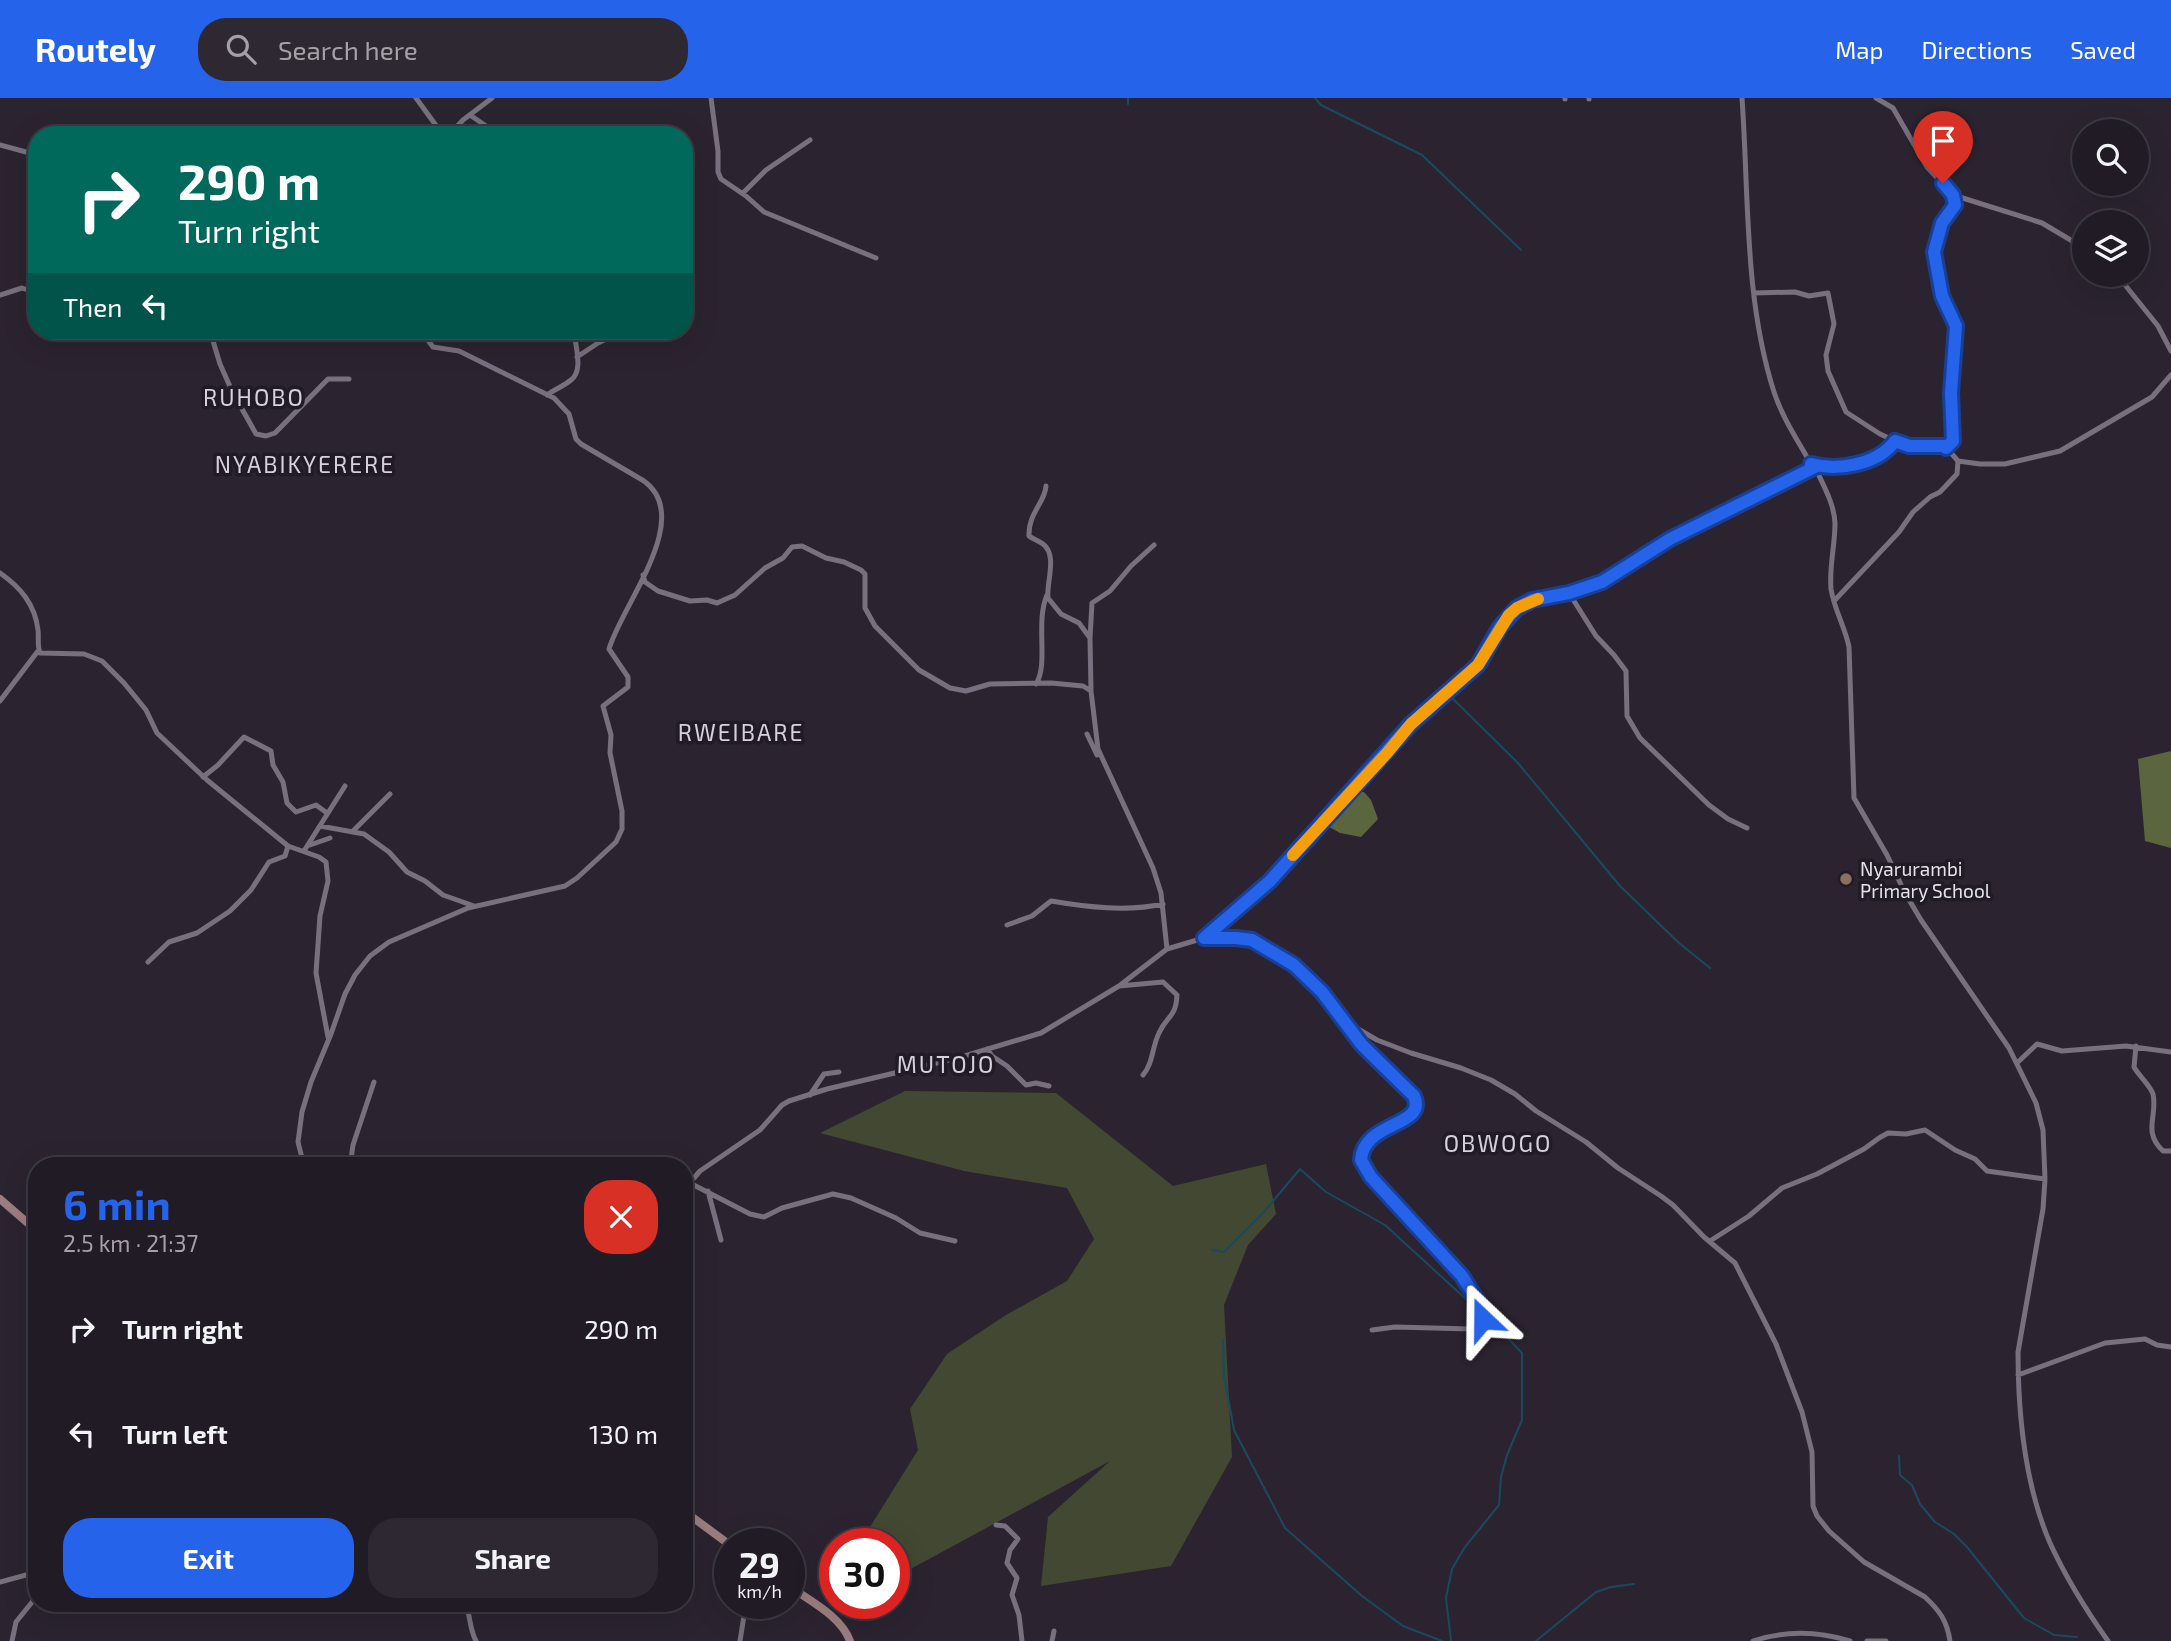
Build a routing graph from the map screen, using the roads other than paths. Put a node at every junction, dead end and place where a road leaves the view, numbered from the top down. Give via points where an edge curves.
1 (416, 98) edge
2 (492, 98) edge
3 (711, 98) edge
4 (1742, 98) edge
5 (1876, 98) edge
6 (470, 115) junction
7 (436, 126) edge
8 (458, 126) edge
9 (486, 126) edge
10 (810, 140) dead end
11 (0, 145) edge
12 (28, 153) edge
13 (743, 193) junction
14 (1953, 195) junction
15 (2072, 241) edge
16 (876, 258) dead end
17 (2126, 287) edge
18 (28, 291) edge
19 (1754, 293) junction
20 (0, 296) edge
21 (213, 340) edge
22 (428, 340) edge
23 (575, 340) edge
24 (604, 340) edge
25 (2169, 344) edge
26 (2171, 351) edge
27 (577, 357) junction
28 (2171, 375) edge
29 (349, 379) dead end
30 (547, 395) junction
31 (1895, 441) junction
32 (1946, 448) junction
33 (1958, 461) junction
34 (1813, 465) junction
35 (1046, 486) dead end
36 (1154, 545) dead end
37 (0, 573) edge
38 (643, 575) junction
39 (1569, 593) junction
40 (1047, 595) junction
41 (1833, 601) junction
42 (1090, 638) junction
43 (38, 651) junction
44 (1036, 684) junction
45 (1091, 691) junction
46 (0, 701) edge
47 (1087, 734) dead end
48 (1100, 753) junction
49 (203, 777) junction
50 (345, 786) dead end
51 (390, 794) dead end
52 (327, 813) junction
53 (320, 826) junction
54 (1747, 828) dead end
55 (353, 831) junction
56 (330, 838) dead end
57 (288, 846) junction
58 (307, 848) junction
59 (1163, 904) junction
60 (474, 906) junction
61 (1007, 925) dead end
62 (1204, 938) junction
63 (1167, 948) junction
64 (148, 962) dead end
65 (1119, 986) junction
66 (1346, 1022) junction
67 (328, 1037) junction
68 (2136, 1046) junction
69 (987, 1049) junction
70 (2171, 1052) edge
71 (2017, 1063) junction
72 (839, 1072) dead end
73 (1143, 1075) dead end
74 (374, 1083) dead end
75 (1049, 1086) dead end
76 (810, 1095) junction
77 (2171, 1151) edge
78 (301, 1157) edge
79 (351, 1157) edge
80 (693, 1178) edge
81 (2045, 1179) junction
82 (693, 1184) edge
83 (708, 1191) junction
84 (0, 1199) edge
85 (28, 1223) edge
86 (721, 1240) dead end
87 (955, 1241) dead end
88 (1710, 1241) junction
89 (1372, 1330) dead end
90 (2171, 1347) edge
91 (2018, 1375) junction
92 (693, 1518) edge
93 (996, 1525) dead end
94 (714, 1533) edge
95 (28, 1574) edge
96 (0, 1582) edge
97 (805, 1597) edge
98 (28, 1607) edge
99 (468, 1612) edge
100 (743, 1619) edge
101 (1054, 1631) dead end
102 (12, 1641) edge
103 (476, 1641) edge
104 (740, 1641) edge
105 (850, 1641) edge
106 (1022, 1641) edge
107 (1052, 1641) edge
108 (1753, 1641) edge
109 (1850, 1641) edge
110 (1867, 1641) edge
111 (1886, 1641) edge
112 (1950, 1641) edge
113 (2108, 1641) edge

1 - 7 street
2 - 6 street
3 - 13 street via 718,172
4 - 19 street
5 - 14 street via 1893,108 1927,167
6 - 8 street
6 - 9 street
10 - 13 street via 766,170
11 - 12 street
13 - 16 street via 764,212
14 - 15 street via 2042,223
14 - 32 street via 1955,205 1942,223 1934,252 1942,296 1956,326 1953,441
17 - 25 street
18 - 20 street
19 - 31 street via 1828,293 1834,324 1826,355 1840,403 1851,415
19 - 34 street via 1775,393
21 - 29 street via 232,391 256,434 275,433 328,380
22 - 30 street
23 - 27 street
24 - 27 street
25 - 26 street
27 - 30 street via 576,375
28 - 33 street via 2152,397 2060,450 2006,464
30 - 38 street via 569,414 581,444 651,486 660,501 662,524
31 - 32 street
31 - 34 street via 1882,454 1847,466
32 - 33 street
33 - 41 street via 1957,474 1913,512
34 - 39 street via 1670,539 1602,582
34 - 41 street via 1835,523 1830,575
35 - 40 street via 1028,530 1029,536 1049,551
36 - 42 street via 1110,591 1092,603
37 - 43 street via 29,600 38,630
38 - 44 street via 658,591 717,603 735,595 792,547 802,547 861,570 865,575 864,608 875,626 936,681 958,691 990,684
38 - 60 street via 609,649 628,677 628,687 603,706 622,811 616,842 565,886
39 - 54 street via 1596,636 1626,671 1627,716 1640,738 1709,805
39 - 62 street via 1532,600 1509,615 1478,665 1411,724 1270,881
40 - 42 street via 1061,614 1079,623
40 - 44 street via 1042,606
41 - 71 street via 1849,646 1854,798 1921,920
42 - 45 street
43 - 46 street
43 - 49 street via 84,654 102,661 124,683 158,733
44 - 45 street via 1073,685
45 - 48 street
47 - 48 street via 1097,755
48 - 59 street via 1153,868
49 - 52 street via 244,737 271,751 290,807 296,812 316,805
49 - 57 street
50 - 52 street
51 - 55 street
52 - 53 street
53 - 55 street
53 - 58 street
55 - 60 street via 380,844 407,872 443,895
56 - 58 street
57 - 58 street
57 - 64 street via 285,856 269,862 244,900 197,933 169,943
58 - 67 street via 328,866 316,973
59 - 61 street via 1094,907 1051,901 1032,916
59 - 63 street
60 - 67 street via 389,942 370,956 348,988
62 - 63 street
62 - 66 street via 1244,939 1268,948 1307,975
63 - 65 street
65 - 69 street via 1041,1033
65 - 73 street via 1163,982 1177,995 1175,1013 1158,1034
66 - 88 street via 1377,1040 1461,1068 1515,1094 1667,1200
66 - 89 street via 1417,1102 1409,1118 1367,1142 1361,1154 1363,1166 1462,1276 1484,1311 1483,1319 1471,1329
67 - 78 street via 302,1112
68 - 70 street
68 - 71 street via 2062,1051 2037,1044
68 - 77 street via 2134,1067 2154,1096 2151,1122 2156,1144
69 - 75 street via 1026,1085
69 - 76 street
71 - 81 street via 2043,1130
72 - 76 street via 824,1074
74 - 79 street
76 - 80 street via 782,1105 760,1130
81 - 88 street via 1987,1171 1925,1129 1888,1133 1817,1174 1782,1188
81 - 91 street via 2019,1341
82 - 83 street
83 - 86 street
83 - 87 street via 764,1217 833,1194 896,1218 920,1233
84 - 85 street
88 - 112 street via 1742,1272 1789,1373 1812,1452 1814,1506 1821,1522 1864,1562 1925,1597 1942,1615
90 - 91 street via 2145,1339 2105,1343
91 - 113 street via 2027,1457 2042,1521 2069,1581
92 - 94 street
93 - 106 street via 1005,1526 1018,1539 1007,1563 1017,1578 1012,1595
95 - 96 street
97 - 105 street via 831,1616
98 - 102 street via 16,1622
99 - 103 street
100 - 104 street
101 - 107 street
108 - 109 street via 1797,1632
110 - 111 street

